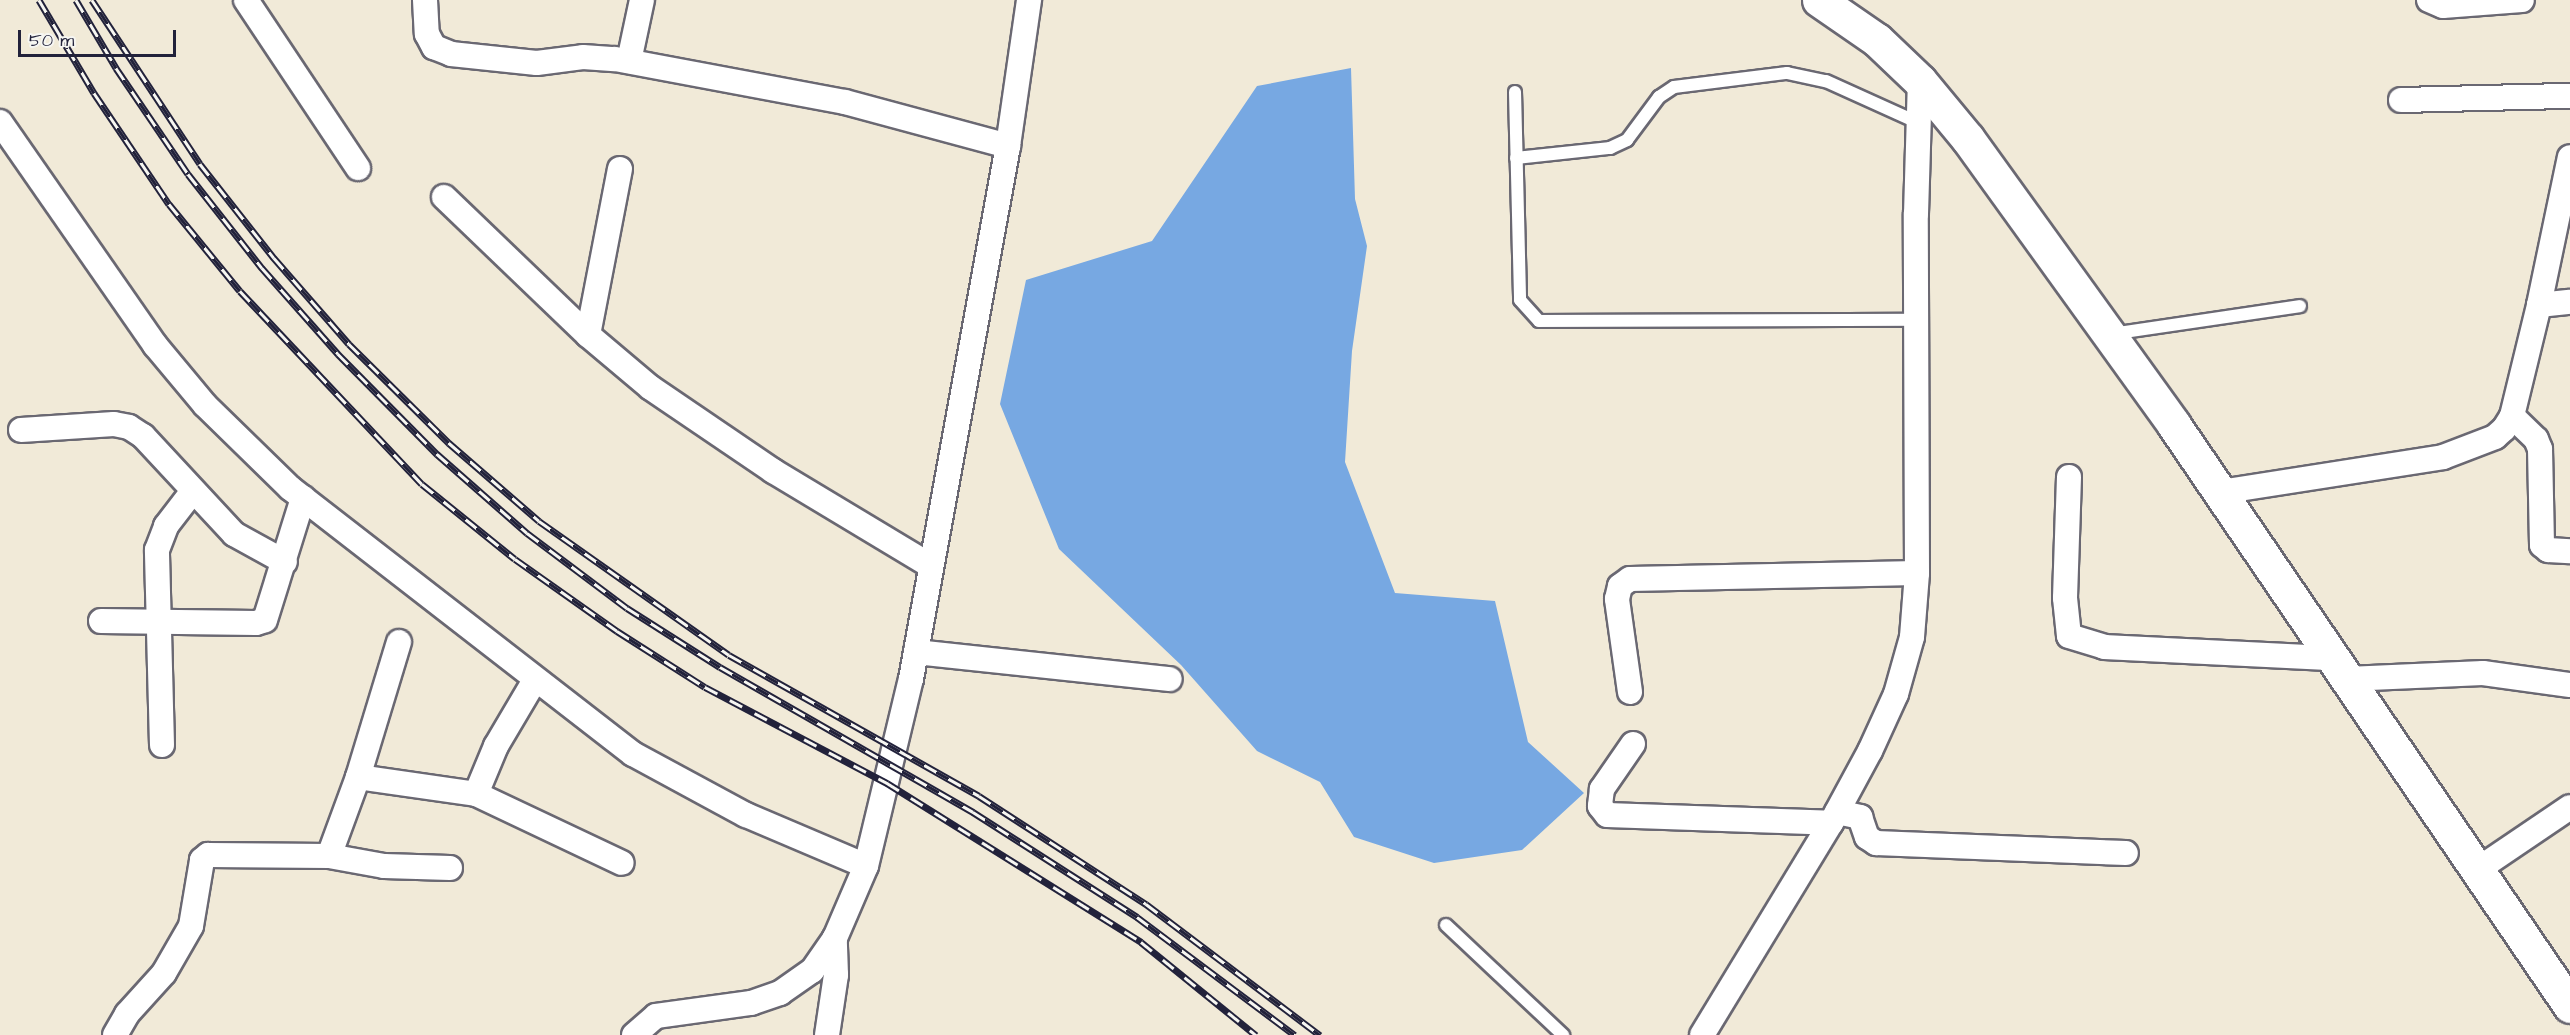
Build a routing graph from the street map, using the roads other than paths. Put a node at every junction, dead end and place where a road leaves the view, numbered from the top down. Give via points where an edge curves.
1 (246, 0) edge
2 (425, 0) edge
3 (642, 0) edge
4 (1029, 0) edge
5 (1819, 0) edge
6 (2429, 0) edge
7 (2522, 0) edge
8 (629, 61) junction
9 (1920, 81) junction
10 (1515, 92) dead end
11 (2570, 96) edge
12 (2401, 100) dead end
13 (0, 122) edge
14 (1919, 123) junction
15 (1008, 146) junction
16 (2570, 157) edge
17 (1516, 158) junction
18 (358, 168) dead end
19 (620, 169) dead end
20 (444, 197) dead end
21 (2570, 302) edge
22 (2539, 305) junction
23 (2300, 306) dead end
24 (1916, 320) junction
25 (588, 335) junction
26 (2110, 335) junction
27 (2512, 416) junction
28 (21, 430) dead end
29 (2069, 477) dead end
30 (193, 491) junction
31 (2220, 492) junction
32 (303, 498) junction
33 (2570, 551) edge
34 (285, 562) junction
35 (931, 566) junction
36 (1917, 573) junction
37 (101, 621) dead end
38 (160, 621) junction
39 (399, 642) dead end
40 (916, 652) junction
41 (2340, 668) junction
42 (1170, 679) dead end
43 (535, 680) junction
44 (2570, 685) edge
45 (1630, 692) dead end
46 (1633, 744) dead end
47 (162, 745) dead end
48 (358, 777) junction
49 (477, 794) junction
50 (2570, 807) edge
51 (1834, 818) junction
52 (2126, 853) dead end
53 (328, 856) junction
54 (622, 863) dead end
55 (866, 866) junction
56 (450, 868) dead end
57 (2477, 870) junction
58 (1446, 925) dead end
59 (835, 938) junction
60 (2570, 1006) edge
61 (115, 1035) edge
62 (634, 1035) edge
63 (827, 1035) edge
64 (1563, 1035) edge
65 (1702, 1035) edge

1 - 18 street
2 - 8 street via 431,41 434,47 451,54 537,63 583,57
3 - 8 street
4 - 15 street
5 - 9 highway via 1877,40
6 - 7 street via 2443,6
8 - 15 street via 845,102
9 - 14 street
9 - 26 highway via 1968,139
10 - 17 lane
11 - 12 street
13 - 32 street via 155,345 205,405
14 - 17 lane via 1826,81 1787,73 1674,87 1659,98 1627,140 1610,148
14 - 24 street
15 - 35 street
16 - 22 street
17 - 24 lane via 1520,300 1539,321
19 - 25 street
20 - 25 street
21 - 22 street
22 - 27 street
23 - 26 lane
24 - 36 street
25 - 35 street via 714,432
26 - 31 highway
27 - 31 street via 2495,437 2443,457
27 - 33 street via 2536,439 2540,449 2542,545 2548,550
28 - 30 street via 114,424 129,428 143,436
29 - 41 street via 2065,598 2069,636 2104,647
30 - 34 street via 234,534
30 - 38 street via 159,538 156,568
31 - 41 highway
32 - 34 street
32 - 43 street
34 - 38 street via 265,620
35 - 40 street
36 - 45 street via 1630,579 1620,586 1617,599
36 - 51 street via 1912,637 1896,694
37 - 38 street
38 - 47 street
39 - 48 street
40 - 42 street
40 - 55 street
41 - 44 street via 2483,674
41 - 57 highway
43 - 49 street via 496,746
43 - 55 street via 633,753 705,794
46 - 51 street via 1602,789 1600,806 1607,815
48 - 49 street
48 - 53 street
49 - 54 street
50 - 57 street
51 - 52 street via 1860,817 1867,837 1876,843
51 - 65 street
53 - 56 street via 384,866
53 - 61 street via 208,855 202,860 198,905 191,926 164,973 127,1014
55 - 59 street
57 - 60 highway
58 - 64 lane
59 - 62 street via 812,971 780,993 751,1002 656,1016
59 - 63 street via 836,975

